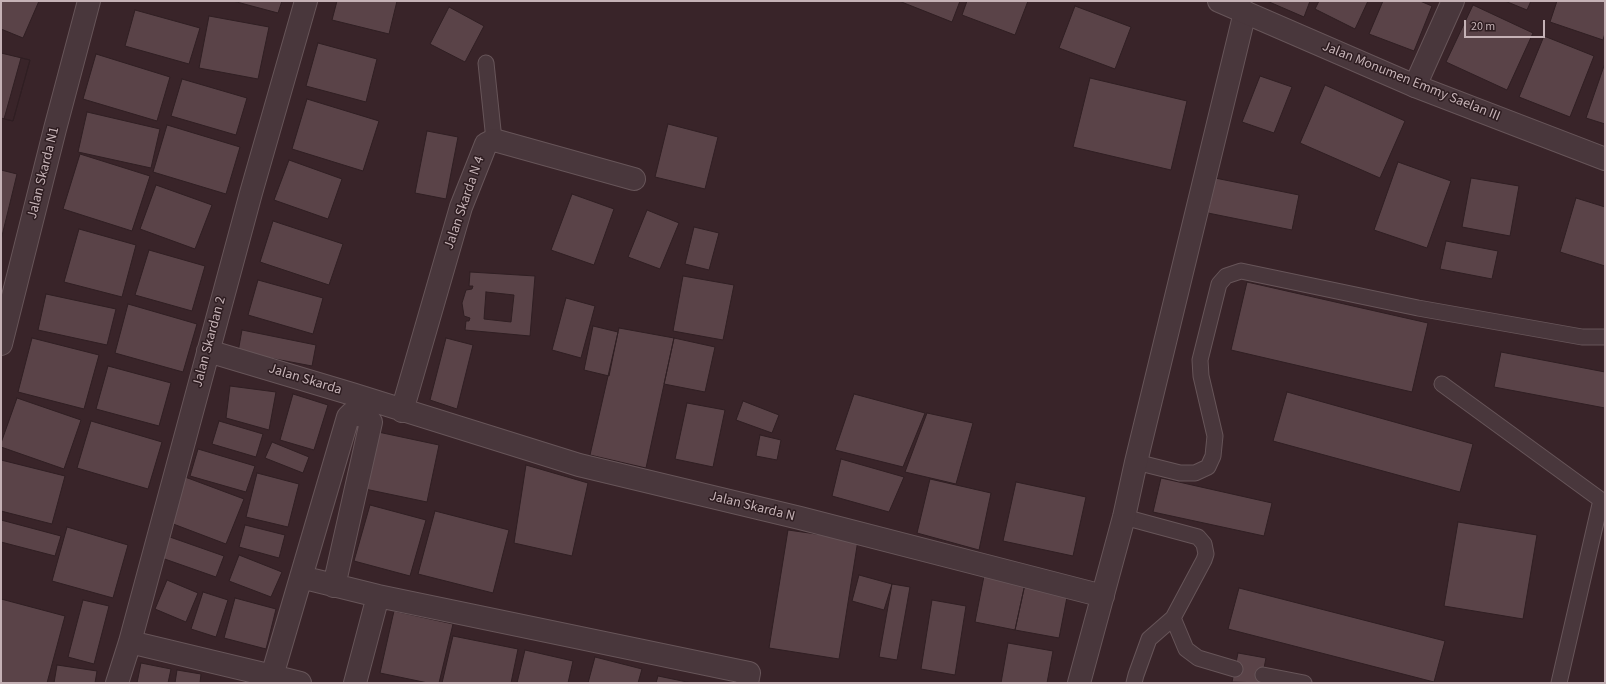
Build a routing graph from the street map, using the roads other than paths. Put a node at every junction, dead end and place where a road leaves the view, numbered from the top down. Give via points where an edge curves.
1 (89, 1) edge
2 (306, 1) edge
3 (1219, 1) edge
4 (1453, 1) edge
5 (1246, 12) junction
6 (486, 63) dead end
7 (1416, 86) junction
8 (494, 140) junction
9 (1605, 159) edge
10 (634, 179) dead end
11 (1605, 338) edge
12 (1, 344) edge
13 (208, 351) junction
14 (1442, 384) dead end
15 (402, 411) junction
16 (1136, 462) junction
17 (325, 496) junction
18 (1603, 501) edge
19 (353, 502) junction
20 (1124, 517) junction
21 (301, 577) junction
22 (334, 586) junction
23 (378, 596) junction
24 (1103, 596) junction
25 (1173, 618) junction
26 (130, 642) junction
27 (1235, 669) dead end
28 (1263, 675) dead end
29 (272, 676) junction
30 (117, 683) edge
31 (300, 683) edge
32 (355, 683) edge
33 (747, 683) edge
34 (1079, 683) edge
35 (1134, 683) edge
36 (1304, 683) edge
37 (1559, 683) edge

1 - 12 street, Jalan Skarda N1
2 - 13 street, Jalan Skardan 2
3 - 5 street, Jalan Monumen Emmy Saelan III
4 - 7 street
5 - 7 street, Jalan Monumen Emmy Saelan III
5 - 16 street
6 - 8 lane
7 - 9 street, Jalan Monumen Emmy Saelan III
8 - 10 street, Jalan Skarda N 4
8 - 15 street, Jalan Skarda N 4 via 486,144 461,207
11 - 16 lane via 1582,337 1418,308 1241,271 1226,276 1219,284 1200,360 1201,376 1215,436 1213,456 1208,467 1195,473 1180,473
13 - 15 street, Jalan Skarda
13 - 26 street, Jalan Skardan 2
14 - 18 lane
15 - 24 street, Jalan Skarda N via 579,465 800,518
16 - 20 street
17 - 19 street
17 - 19 street via 348,416 352,412 367,417 371,422
17 - 21 street
18 - 37 lane
19 - 22 street
20 - 24 street
20 - 25 lane via 1198,537 1204,544 1204,560
21 - 22 street
21 - 29 street
22 - 23 street
23 - 32 street
23 - 33 street via 749,673
24 - 34 street
25 - 27 lane via 1186,649 1198,658
25 - 35 lane via 1149,639
26 - 29 street
26 - 30 street, Jalan Skardan 2
28 - 36 lane
29 - 31 street

